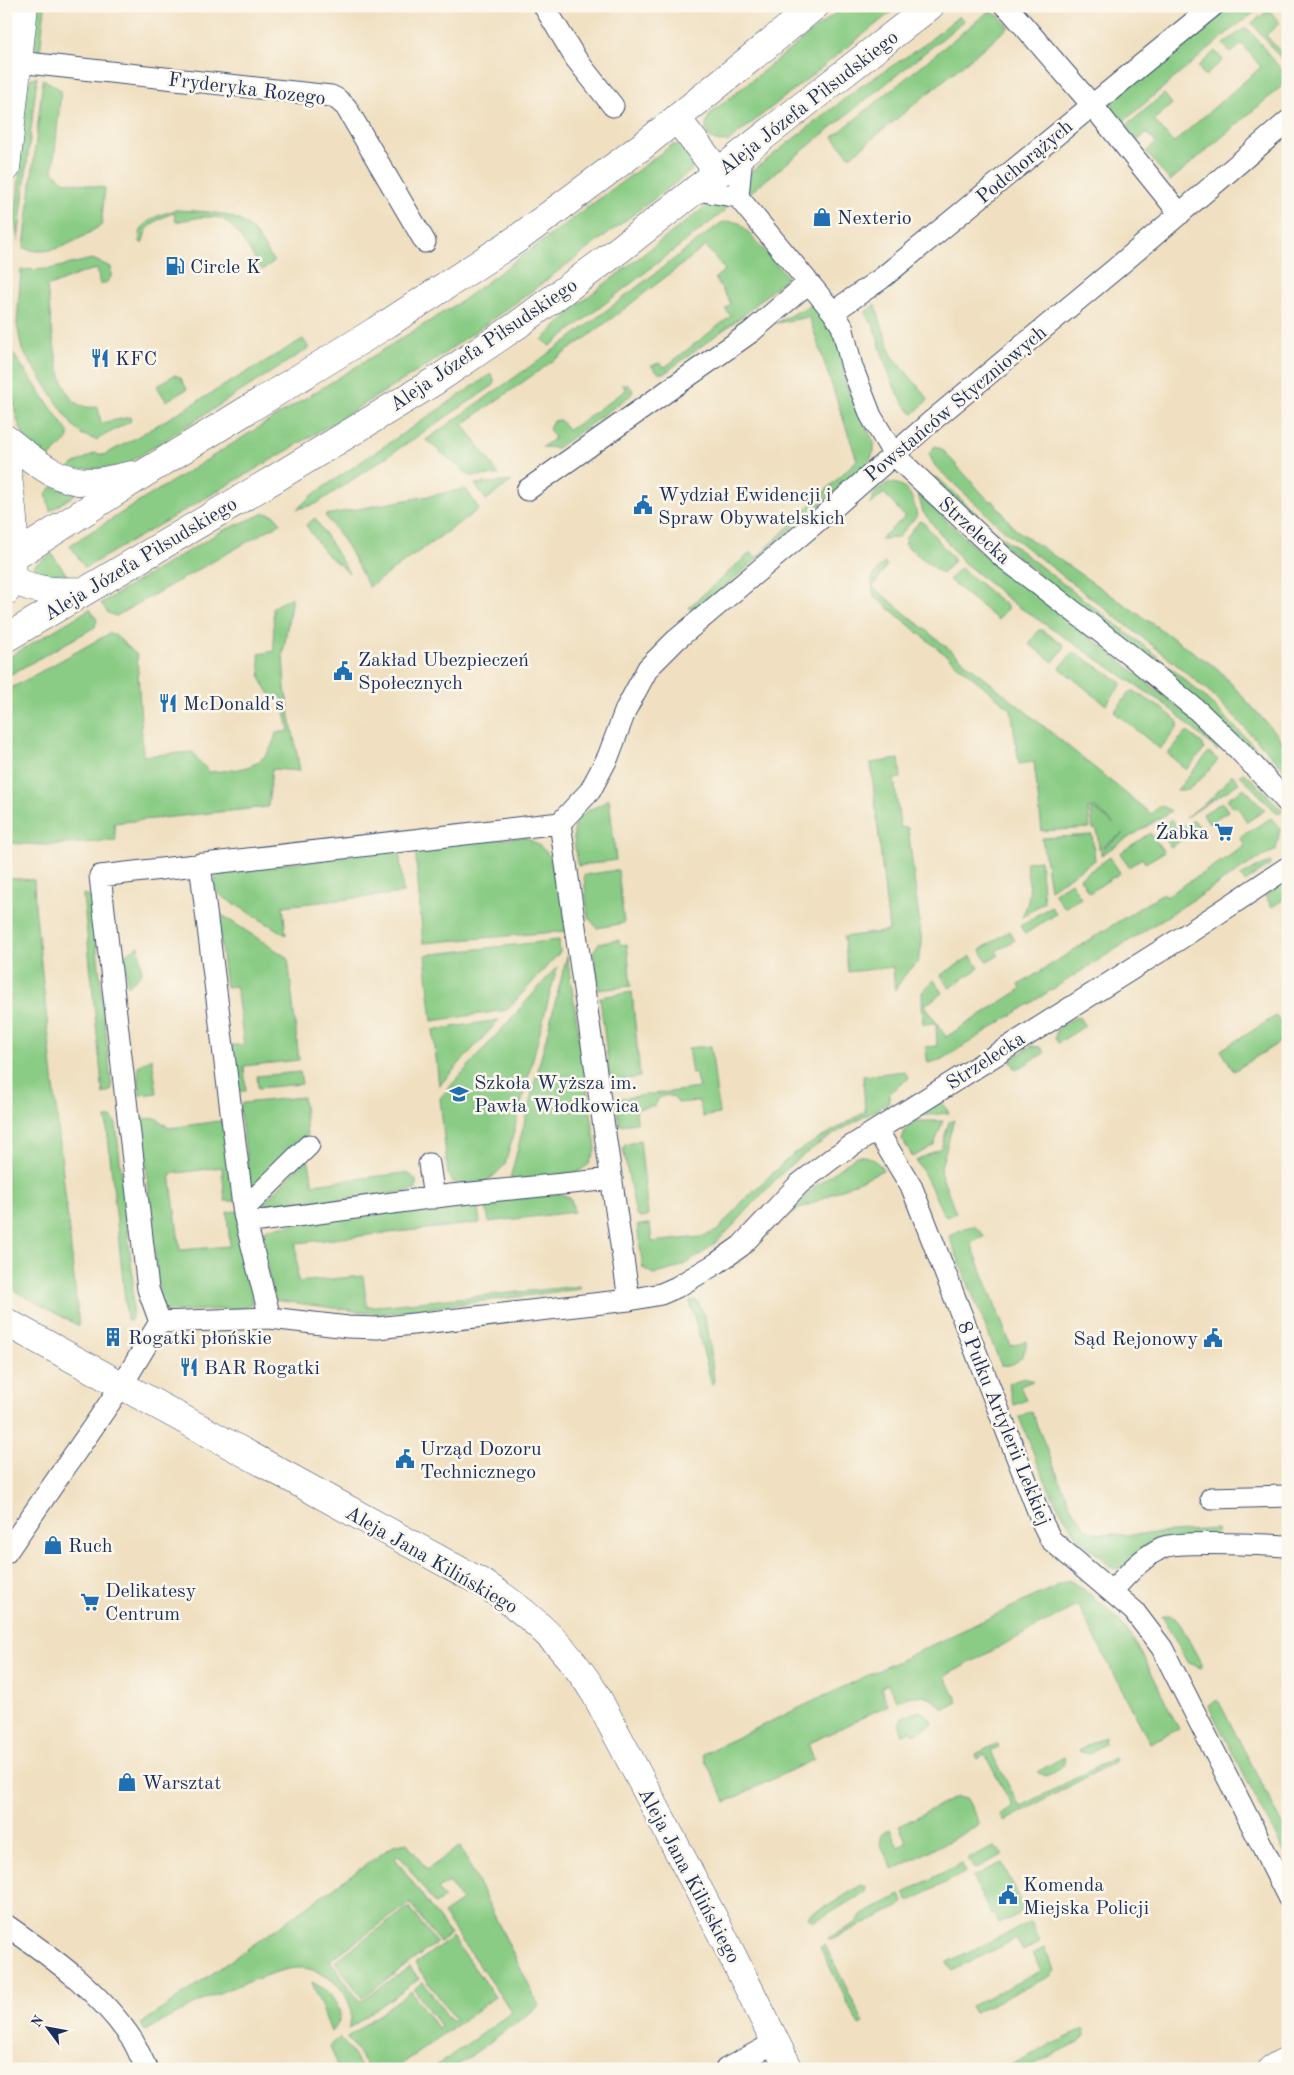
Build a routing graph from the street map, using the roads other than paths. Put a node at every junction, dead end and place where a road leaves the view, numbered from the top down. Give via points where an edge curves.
1 (24, 6) edge
2 (544, 6) edge
3 (815, 6) edge
4 (930, 6) edge
5 (1004, 6) edge
6 (1213, 6) edge
7 (18, 62) junction
8 (1092, 105) junction
9 (614, 106) dead end
10 (677, 119) junction
11 (1288, 121) edge
12 (742, 155) junction
13 (6, 168) edge
14 (719, 173) junction
15 (697, 190) junction
16 (738, 197) junction
17 (1180, 214) junction
18 (425, 242) dead end
19 (808, 283) junction
20 (833, 312) junction
21 (6, 439) edge
22 (894, 455) junction
23 (6, 465) edge
24 (148, 471) junction
25 (527, 490) dead end
26 (8, 573) edge
27 (86, 590) junction
28 (6, 638) edge
29 (1288, 803) edge
30 (560, 823) junction
31 (200, 864) junction
32 (1288, 867) edge
33 (877, 1130) junction
34 (309, 1145) dead end
35 (430, 1164) dead end
36 (612, 1179) junction
37 (434, 1198) junction
38 (245, 1216) junction
39 (629, 1300) junction
40 (270, 1318) junction
41 (6, 1322) edge
42 (160, 1322) junction
43 (122, 1385) junction
44 (1288, 1496) edge
45 (1211, 1498) dead end
46 (1288, 1546) edge
47 (6, 1553) edge
48 (1112, 1591) junction
49 (1288, 1897) edge
50 (6, 1925) edge
51 (776, 2042) junction
52 (1288, 2060) edge
53 (147, 2069) edge
54 (726, 2069) edge
55 (789, 2069) edge
56 (1272, 2069) edge

1 - 7 main road
2 - 9 street via 576,59
3 - 10 main road
4 - 12 main road, Aleja Józefa Piłsudskiego
5 - 8 street
6 - 8 street, Podchorążych
7 - 13 main road
7 - 18 street, Fryderyka Rozego via 332,96 346,107
8 - 17 street
8 - 20 street, Podchorążych via 882,278
10 - 14 main road
10 - 24 main road via 500,249 370,335
11 - 17 street, Powstańców Styczniowych
12 - 14 main road, Aleja Józefa Piłsudskiego
12 - 16 street
14 - 15 main road, Aleja Józefa Piłsudskiego
15 - 16 street
15 - 27 main road, Aleja Józefa Piłsudskiego via 516,326 435,380
16 - 19 street, Strzelecka
17 - 22 street, Powstańców Styczniowych
19 - 20 street, Strzelecka
19 - 25 street via 751,332
20 - 22 street, Strzelecka via 842,326 852,367 871,416
21 - 24 main road via 46,470 70,480 94,482
22 - 29 street, Strzelecka via 1004,558 1198,711
22 - 30 street, Powstańców Styczniowych via 676,640 648,668 626,708 608,757 590,791
23 - 26 main road via 14,510
24 - 26 main road
26 - 27 main road via 44,591
27 - 28 main road, Aleja Józefa Piłsudskiego
30 - 31 street
30 - 36 street
31 - 38 street
31 - 42 street via 100,876 148,1289
32 - 33 street, Strzelecka
33 - 39 street, Strzelecka via 799,1184 741,1246 677,1287
33 - 48 street, 8 Pułku Artylerii Lekkiej via 912,1188 1043,1524 1052,1540
34 - 38 street
35 - 37 street
36 - 37 street
36 - 39 street
37 - 38 street
38 - 40 street
39 - 40 street, Strzelecka via 377,1328
40 - 42 street, Strzelecka
41 - 43 main road, Aleja Jana Kilińskiego
42 - 43 street
43 - 47 street
43 - 51 main road, Aleja Jana Kilińskiego via 484,1584 551,1636 596,1695
44 - 45 street
46 - 48 street via 1190,1544 1163,1547 1139,1561
48 - 49 street, 8 Pułku Artylerii Lekkiej via 1134,1611 1162,1648
50 - 53 street via 62,1966 102,2002 133,2042
51 - 54 street
51 - 55 main road, Aleja Jana Kilińskiego
52 - 56 main road

